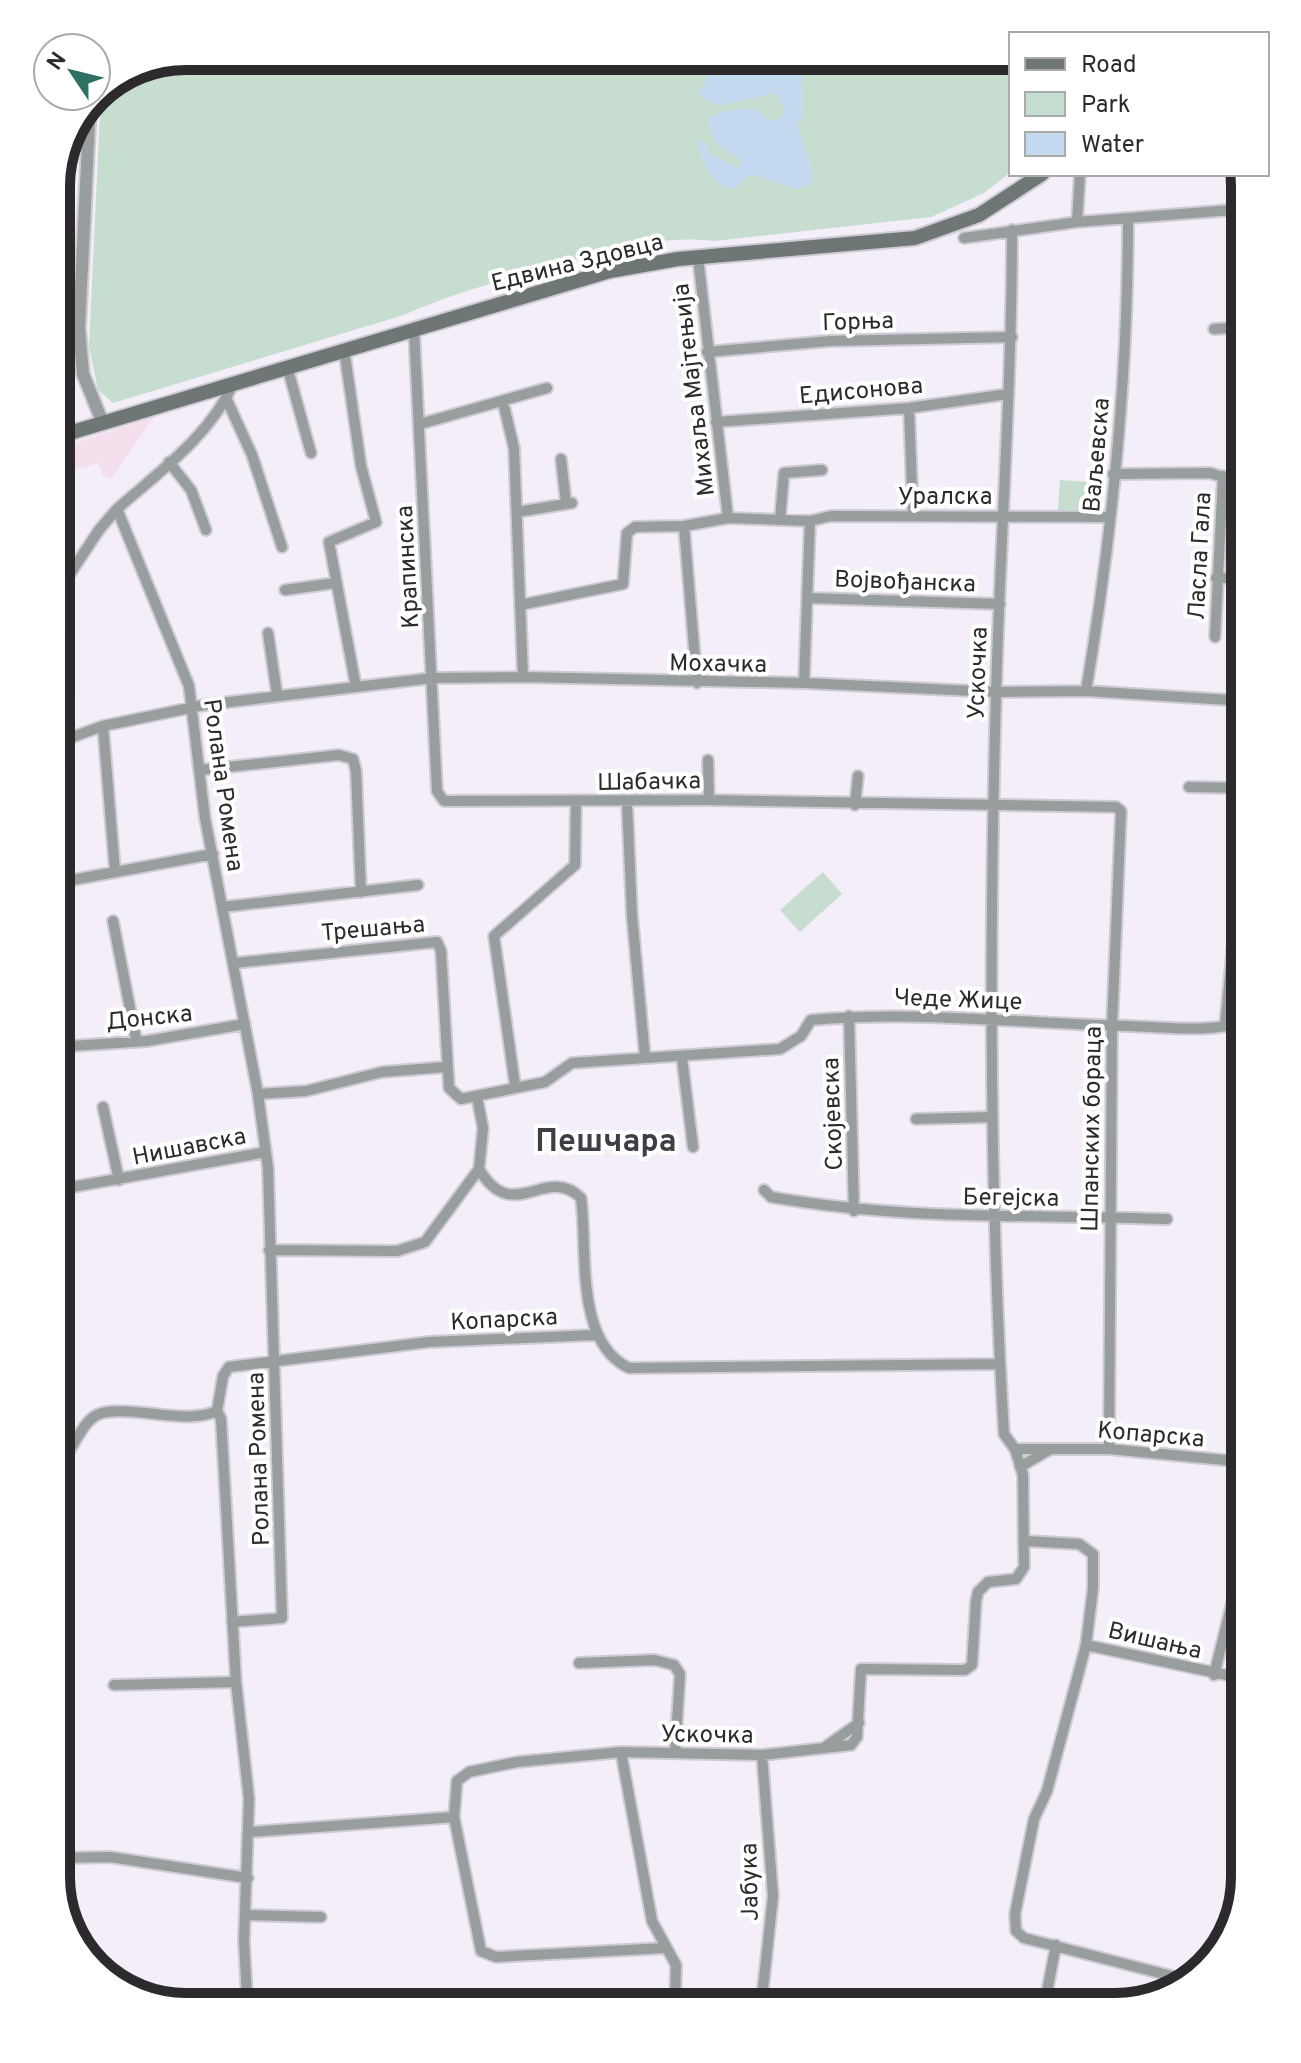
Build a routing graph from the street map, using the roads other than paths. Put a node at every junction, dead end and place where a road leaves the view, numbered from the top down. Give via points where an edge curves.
1 (89, 124) edge
2 (1039, 176) edge
3 (1080, 176) edge
4 (1231, 210) edge
5 (1128, 220) junction
6 (1077, 222) junction
7 (1012, 230) junction
8 (964, 238) dead end
9 (698, 257) junction
10 (70, 328) edge
11 (79, 328) junction
12 (1231, 328) edge
13 (1214, 329) dead end
14 (414, 330) junction
15 (1012, 337) junction
16 (344, 349) junction
17 (707, 352) junction
18 (287, 366) junction
19 (234, 382) junction
20 (547, 388) dead end
21 (1008, 394) junction
22 (227, 400) junction
23 (503, 402) junction
24 (909, 408) junction
25 (102, 421) junction
26 (716, 422) junction
27 (420, 424) junction
28 (70, 432) edge
29 (311, 453) dead end
30 (561, 459) dead end
31 (169, 462) junction
32 (822, 470) dead end
33 (1113, 474) junction
34 (1223, 476) junction
35 (1231, 479) edge
36 (117, 509) junction
37 (517, 512) junction
38 (913, 515) junction
39 (1005, 516) junction
40 (1110, 517) junction
41 (728, 518) junction
42 (780, 520) junction
43 (810, 521) junction
44 (684, 526) junction
45 (206, 530) dead end
46 (282, 547) dead end
47 (70, 574) edge
48 (1216, 578) junction
49 (1231, 578) edge
50 (335, 583) junction
51 (285, 590) dead end
52 (808, 598) junction
53 (1000, 604) junction
54 (520, 605) junction
55 (268, 633) dead end
56 (1215, 637) dead end
57 (523, 677) junction
58 (432, 678) junction
59 (697, 683) junction
60 (804, 683) junction
61 (356, 687) junction
62 (1086, 691) junction
63 (996, 692) junction
64 (277, 694) junction
65 (1231, 700) edge
66 (194, 709) junction
67 (103, 726) junction
68 (70, 738) edge
69 (708, 760) dead end
70 (200, 770) junction
71 (858, 776) dead end
72 (1189, 787) dead end
73 (1231, 788) edge
74 (709, 800) junction
75 (444, 801) joint
76 (576, 801) junction
77 (627, 802) junction
78 (855, 805) junction
79 (994, 805) junction
80 (1121, 811) joint
81 (213, 854) junction
82 (115, 871) junction
83 (70, 880) edge
84 (418, 885) dead end
85 (361, 892) junction
86 (222, 907) junction
87 (113, 921) dead end
88 (234, 963) junction
89 (1231, 964) edge
90 (849, 1016) junction
91 (993, 1020) junction
92 (245, 1024) junction
93 (1231, 1025) edge
94 (1112, 1026) junction
95 (1225, 1026) junction
96 (136, 1039) junction
97 (70, 1046) edge
98 (645, 1057) junction
99 (682, 1058) junction
100 (446, 1067) junction
101 (515, 1085) junction
102 (258, 1094) junction
103 (477, 1097) junction
104 (103, 1107) dead end
105 (992, 1117) junction
106 (916, 1119) dead end
107 (693, 1147) dead end
108 (266, 1152) junction
109 (479, 1169) junction
110 (119, 1180) junction
111 (70, 1188) edge
112 (764, 1190) dead end
113 (854, 1211) junction
114 (992, 1217) junction
115 (1110, 1218) junction
116 (1167, 1219) dead end
117 (269, 1250) junction
118 (595, 1335) junction
119 (276, 1360) junction
120 (999, 1364) junction
121 (217, 1411) junction
122 (1054, 1447) junction
123 (70, 1449) edge
124 (1015, 1449) junction
125 (1109, 1449) junction
126 (1231, 1461) edge
127 (1020, 1467) junction
128 (1025, 1541) junction
129 (1231, 1607) edge
130 (232, 1622) junction
131 (1086, 1645) junction
132 (579, 1663) dead end
133 (1214, 1675) junction
134 (1231, 1677) edge
135 (236, 1682) junction
136 (114, 1685) dead end
137 (621, 1752) junction
138 (675, 1753) junction
139 (762, 1755) junction
140 (454, 1817) junction
141 (250, 1832) junction
142 (70, 1858) edge
143 (248, 1878) junction
144 (246, 1915) junction
145 (321, 1917) dead end
146 (1056, 1945) junction
147 (665, 1948) junction
148 (1173, 1976) edge
149 (247, 1993) edge
150 (675, 1993) edge
151 (763, 1993) edge
152 (1047, 1993) edge

1 - 11 street
2 - 9 main road, Едвина Здовца via 957,225 915,238
3 - 6 street
4 - 5 street
5 - 6 street
5 - 33 street, Ваљевска via 1128,312
6 - 7 street
7 - 8 street
7 - 15 street, Ускочка
9 - 14 main road, Едвина Здовца via 610,271
9 - 17 street, Михаља Мајтењија
10 - 11 street
11 - 25 street via 83,374
12 - 13 street
14 - 16 main road, Едвина Здовца
14 - 27 street, Крапинска
15 - 17 street, Горња via 830,341
15 - 21 street, Ускочка
16 - 18 main road, Едвина Здовца
16 - 50 street via 361,466 376,522 329,542
17 - 26 street, Михаља Мајтењија
18 - 19 main road, Едвина Здовца
18 - 29 street
19 - 22 street
19 - 25 main road, Едвина Здовца
20 - 23 street
21 - 24 street, Едисонова
21 - 39 street, Ускочка
22 - 31 street
22 - 46 street via 252,455
23 - 27 street
23 - 37 street via 514,448
24 - 26 street, Едисонова
24 - 38 street
25 - 28 main road, Едвина Здовца
26 - 41 street, Михаља Мајтењија
27 - 58 street, Крапинска
30 - 37 street via 569,503
31 - 36 street
31 - 45 street via 191,490
32 - 42 street via 784,473
33 - 34 street via 1175,471
33 - 40 street, Ваљевска
34 - 35 street
34 - 48 street, Ласла Гала
36 - 47 street
36 - 66 street, Ролана Ромена via 180,659
37 - 54 street
38 - 39 street, Уралска
38 - 43 street, Уралска
39 - 40 street, Уралска
39 - 53 street, Ускочка
40 - 62 street, Ваљевска
41 - 42 street, Уралска
41 - 44 street, Уралска
42 - 43 street, Уралска
43 - 52 street
44 - 54 street, Уралска via 635,527 627,533 623,584
44 - 59 street
48 - 49 street
48 - 56 street, Ласла Гала
50 - 51 street
50 - 61 street
52 - 53 street, Војвођанска
52 - 60 street
53 - 63 street, Ускочка
54 - 57 street
55 - 64 street
57 - 58 street, Мохачка
57 - 59 street, Мохачка
58 - 61 street, Мохачка
58 - 75 street, Крапинска via 437,791
59 - 60 street, Мохачка
60 - 63 street, Мохачка
61 - 64 street, Мохачка
62 - 63 street, Мохачка
62 - 65 street, Мохачка
63 - 79 street, Ускочка
64 - 66 street, Мохачка
66 - 67 street, Мохачка
66 - 70 street, Ролана Ромена
67 - 68 street, Мохачка
67 - 82 street
69 - 74 street
70 - 81 street, Ролана Ромена
70 - 85 street via 339,755 353,759
71 - 78 street
72 - 73 street
74 - 77 street, Шабачка
74 - 78 street, Шабачка
75 - 76 street, Шабачка
76 - 77 street, Шабачка
76 - 101 street via 575,865 494,936
77 - 98 street
78 - 79 street, Шабачка
79 - 80 street, Шабачка
79 - 91 street, Ускочка
80 - 94 street, Шпанских бораца
81 - 82 street
81 - 86 street, Ролана Ромена
82 - 83 street
84 - 85 street
85 - 86 street
86 - 88 street, Ролана Ромена
87 - 96 street
88 - 92 street, Ролана Ромена
88 - 100 street, Трешања via 437,942
89 - 95 street
90 - 91 street, Чеде Жице
90 - 99 street, Чеде Жице via 811,1020 801,1036 780,1049
90 - 113 street, Скојевска
91 - 94 street, Чеде Жице
91 - 105 street, Ускочка
92 - 96 street, Донска
92 - 102 street, Ролана Ромена
93 - 95 street, Чеде Жице
94 - 95 street, Чеде Жице
94 - 115 street, Шпанских бораца
96 - 97 street, Донска
98 - 99 street, Чеде Жице
98 - 101 street, Чеде Жице via 572,1063 545,1082
99 - 107 street
100 - 102 street via 382,1072 306,1091
100 - 103 street via 453,1096
101 - 103 street, Чеде Жице
102 - 108 street, Ролана Ромена
103 - 109 street via 483,1128
104 - 110 street, Нишавска
105 - 106 street
105 - 114 street, Ускочка
108 - 110 street, Нишавска
108 - 117 street, Ролана Ромена
109 - 117 street via 432,1236 417,1246 369,1252
109 - 118 street via 487,1184 501,1193 562,1188 581,1198
110 - 111 street, Нишавска
112 - 113 street, Бегејска via 771,1197
113 - 114 street, Бегејска
114 - 115 street, Бегејска
114 - 120 street, Ускочка
115 - 116 street, Бегејска
115 - 125 street, Шпанских бораца
117 - 119 street, Ролана Ромена
118 - 119 street, Копарска via 429,1342
118 - 120 street via 606,1352 629,1368
119 - 121 street, Копарска via 229,1367
119 - 130 street, Ролана Ромена via 282,1618
120 - 124 street, Ускочка via 1004,1434
121 - 123 street via 104,1412 86,1422
121 - 130 street, Ролана Ромена
122 - 124 street, Копарска
122 - 125 street, Копарска
122 - 127 street
124 - 127 street, Ускочка
125 - 126 street, Копарска
127 - 128 street, Ускочка
128 - 131 street via 1079,1544 1091,1551 1095,1572
128 - 139 street, Ускочка via 1022,1576 988,1582 978,1592 972,1665 965,1670 861,1669 859,1723 823,1748
129 - 133 street, Вишања
130 - 135 street, Ролана Ромена
131 - 133 street, Вишања
131 - 146 street via 1047,1791 1034,1819 1015,1914 1016,1931 1024,1938
132 - 138 street via 655,1660 674,1665 680,1674
133 - 134 street, Вишања
135 - 136 street
135 - 141 street, Ролана Ромена
137 - 138 street, Ускочка
137 - 140 street, Ускочка via 469,1772 457,1781
137 - 147 street via 652,1921
138 - 139 street, Ускочка
139 - 151 street, Јабука via 773,1896
140 - 141 street
140 - 147 street, Ускочка via 477,1943 487,1956
141 - 143 street, Ролана Ромена
142 - 143 street via 110,1857
143 - 144 street, Ролана Ромена
144 - 145 street
144 - 149 street, Ролана Ромена
146 - 148 street
146 - 152 street
147 - 150 street via 676,1965

